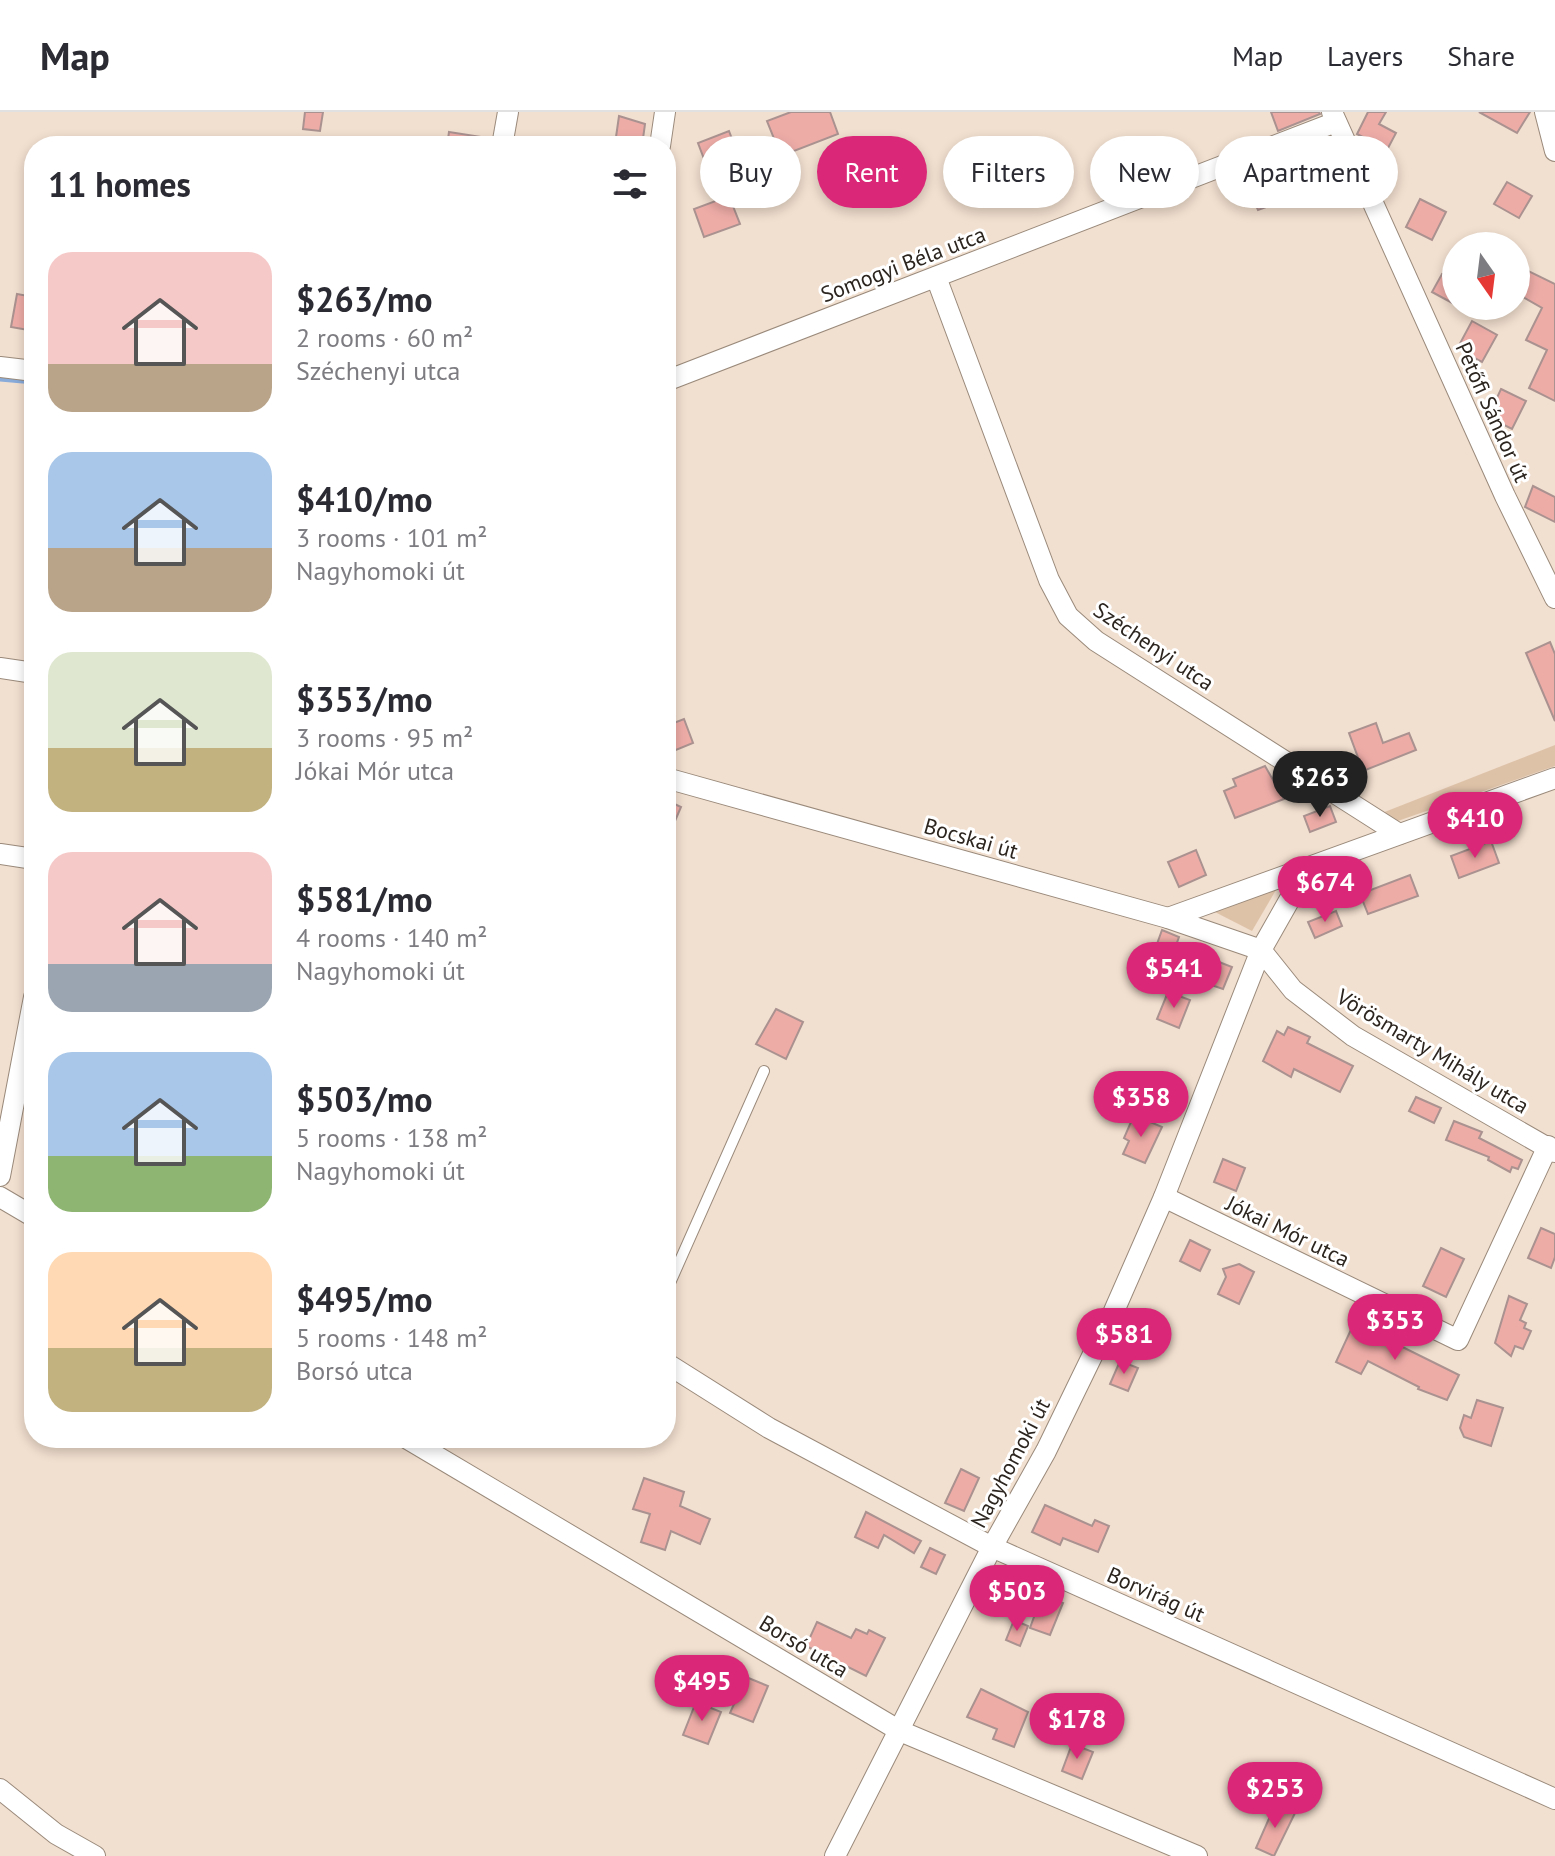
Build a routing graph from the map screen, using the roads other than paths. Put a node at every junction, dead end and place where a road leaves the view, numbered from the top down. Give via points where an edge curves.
1 (508, 112) edge
2 (665, 112) edge
3 (1545, 112) edge
4 (1334, 117) edge
5 (504, 136) edge
6 (661, 136) edge
7 (1555, 151) edge
8 (936, 277) junction
9 (0, 367) edge
10 (24, 370) edge
11 (676, 377) edge
12 (1555, 598) edge
13 (0, 668) edge
14 (24, 672) edge
15 (1555, 778) edge
16 (676, 781) edge
17 (1399, 834) junction
18 (0, 854) edge
19 (24, 858) edge
20 (1308, 867) junction
21 (1168, 918) junction
22 (1261, 950) junction
23 (24, 1039) edge
24 (764, 1071) dead end
25 (5, 1118) edge
26 (1552, 1149) edge
27 (0, 1176) edge
28 (0, 1197) edge
29 (1164, 1197) junction
30 (24, 1211) edge
31 (676, 1269) edge
32 (676, 1369) edge
33 (423, 1448) edge
34 (992, 1547) junction
35 (900, 1731) junction
36 (0, 1789) edge
37 (1555, 1799) edge
38 (95, 1856) edge
39 (835, 1856) edge
40 (1197, 1856) edge

1 - 5 street
2 - 6 street
3 - 7 street
4 - 8 street, Somogyi Béla utca
4 - 12 street, Petőfi Sándor út
8 - 11 street, Somogyi Béla utca
8 - 17 street, Széchenyi utca via 1049,580 1068,616 1096,641
9 - 10 street
13 - 14 street
15 - 17 street
16 - 21 street, Bocskai út
17 - 20 street
18 - 19 street
20 - 21 street
20 - 22 street, Nagyhomoki út
21 - 22 street, Bocskai út
22 - 26 street, Vörösmarty Mihály utca via 1293,990 1353,1036
22 - 29 street, Nagyhomoki út
23 - 25 street
24 - 31 lane
25 - 27 street
26 - 29 street, Jókai Mór utca via 1458,1340
28 - 30 street
29 - 34 street, Nagyhomoki út via 1046,1451
32 - 34 street, Borvirág út via 769,1428
33 - 35 street, Borsó utca
34 - 35 street, Nagyhomoki út
34 - 37 street, Borvirág út
35 - 39 street, Nagyhomoki út
35 - 40 street, Borsó utca
36 - 38 street via 56,1834

